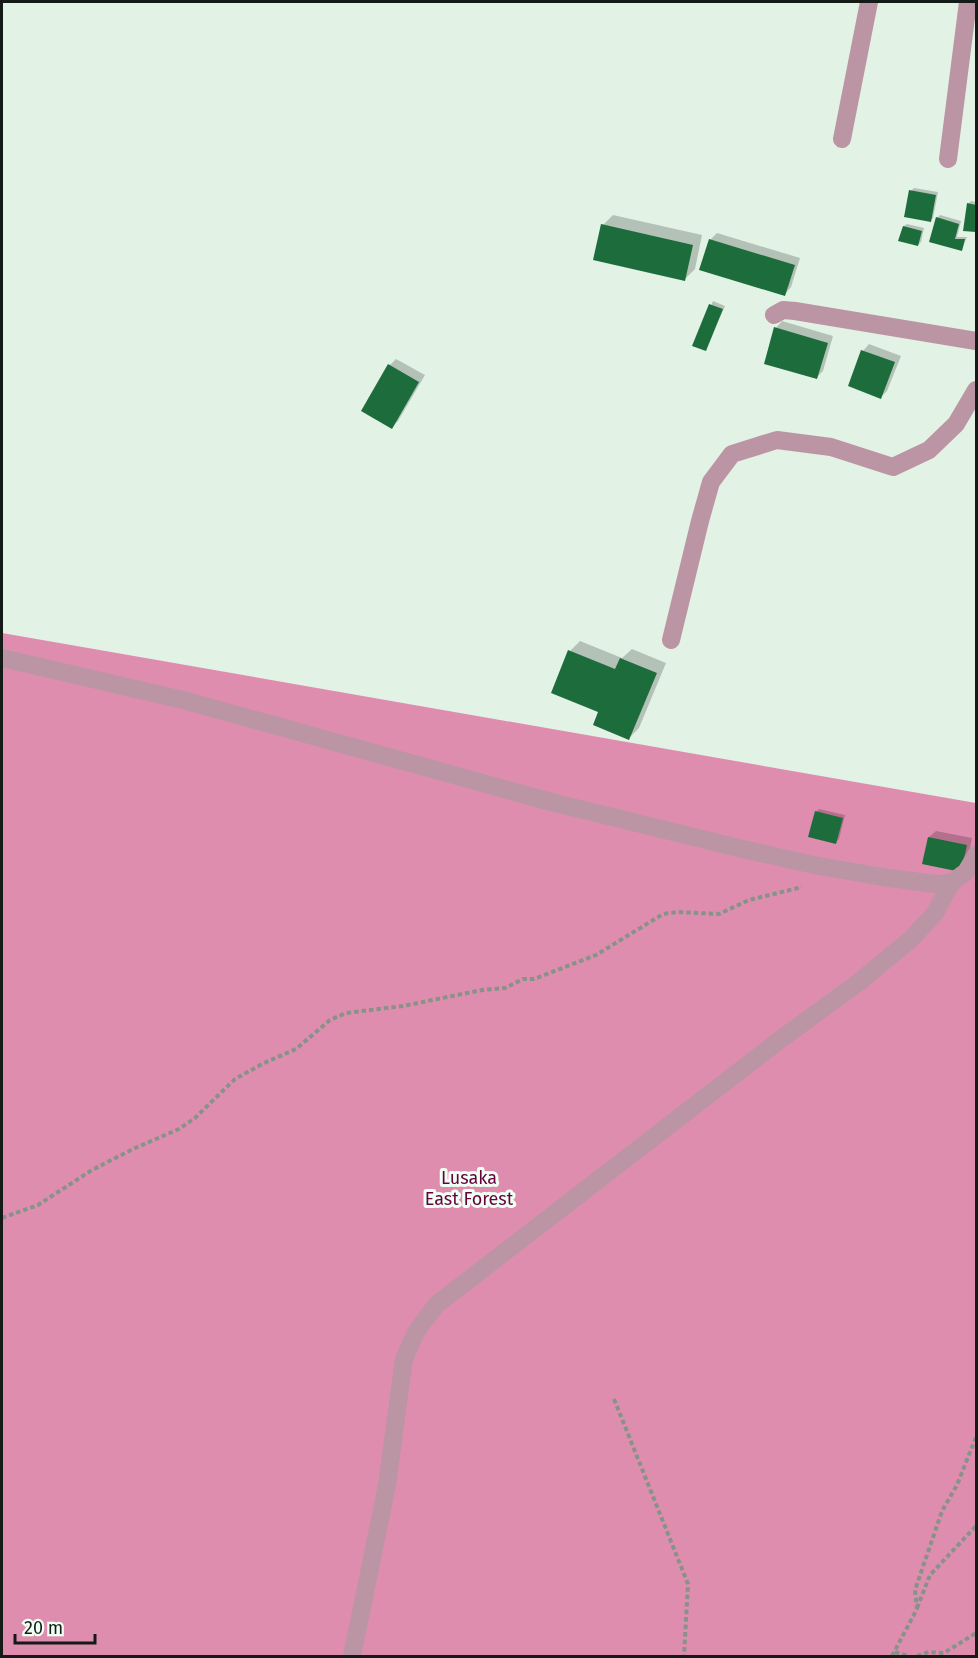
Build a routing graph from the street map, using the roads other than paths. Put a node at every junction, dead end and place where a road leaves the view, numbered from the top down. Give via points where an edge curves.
1 (869, 2) edge
2 (968, 2) edge
3 (842, 139) dead end
4 (948, 159) dead end
5 (774, 315) dead end
6 (976, 341) edge
7 (976, 390) edge
8 (671, 640) dead end
9 (2, 658) edge
10 (976, 855) edge
11 (951, 883) junction
12 (352, 1656) edge

1 - 3 street
2 - 4 street
5 - 6 street via 783,310 795,311
7 - 8 street via 956,424 929,450 893,467 831,447 777,440 732,454 711,482
9 - 11 street via 194,702 551,802 747,850 838,869
10 - 11 street via 966,872
11 - 12 street via 935,913 912,939 436,1305 416,1332 404,1359 387,1485

